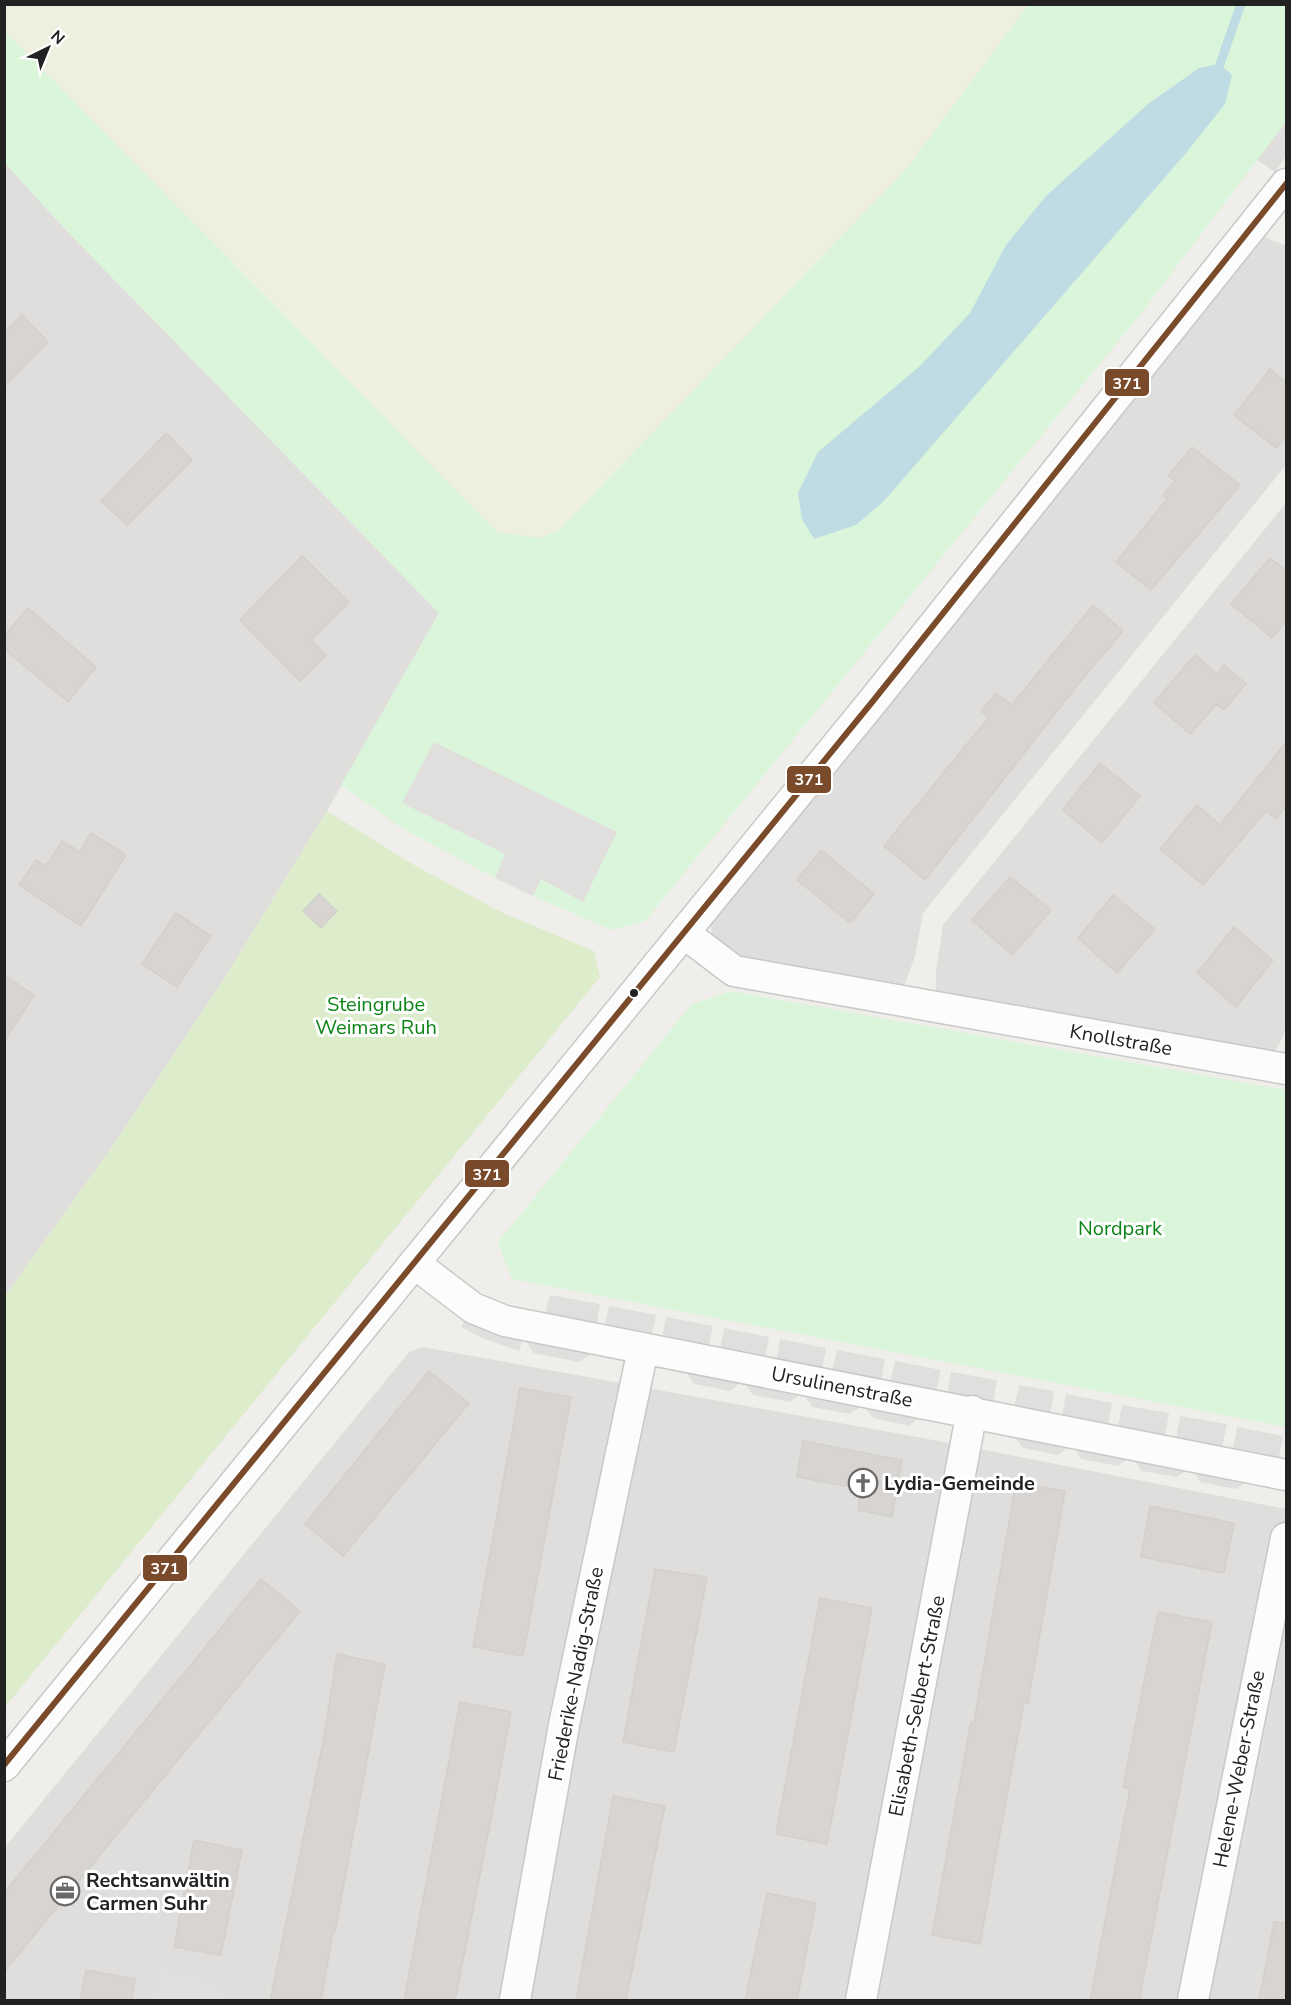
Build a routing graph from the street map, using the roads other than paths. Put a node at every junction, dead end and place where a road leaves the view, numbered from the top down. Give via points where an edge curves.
1 (1287, 184) edge
2 (684, 933) junction
3 (1287, 1069) edge
4 (414, 1263) junction
5 (643, 1349) junction
6 (972, 1411) junction
7 (1287, 1475) edge
8 (1287, 1538) edge
9 (4, 1766) edge
10 (515, 2001) edge
11 (861, 2001) edge
12 (1193, 2001) edge

1 - 2 street
2 - 3 street, Knollstraße via 734,971
2 - 4 street
4 - 5 street, Ursulinenstraße via 473,1308 492,1317
4 - 9 street
5 - 6 street, Ursulinenstraße
5 - 10 street, Friederike-Nadig-Straße via 564,1725
6 - 7 street, Ursulinenstraße
6 - 11 street, Elisabeth-Selbert-Straße
8 - 12 street, Helene-Weber-Straße

